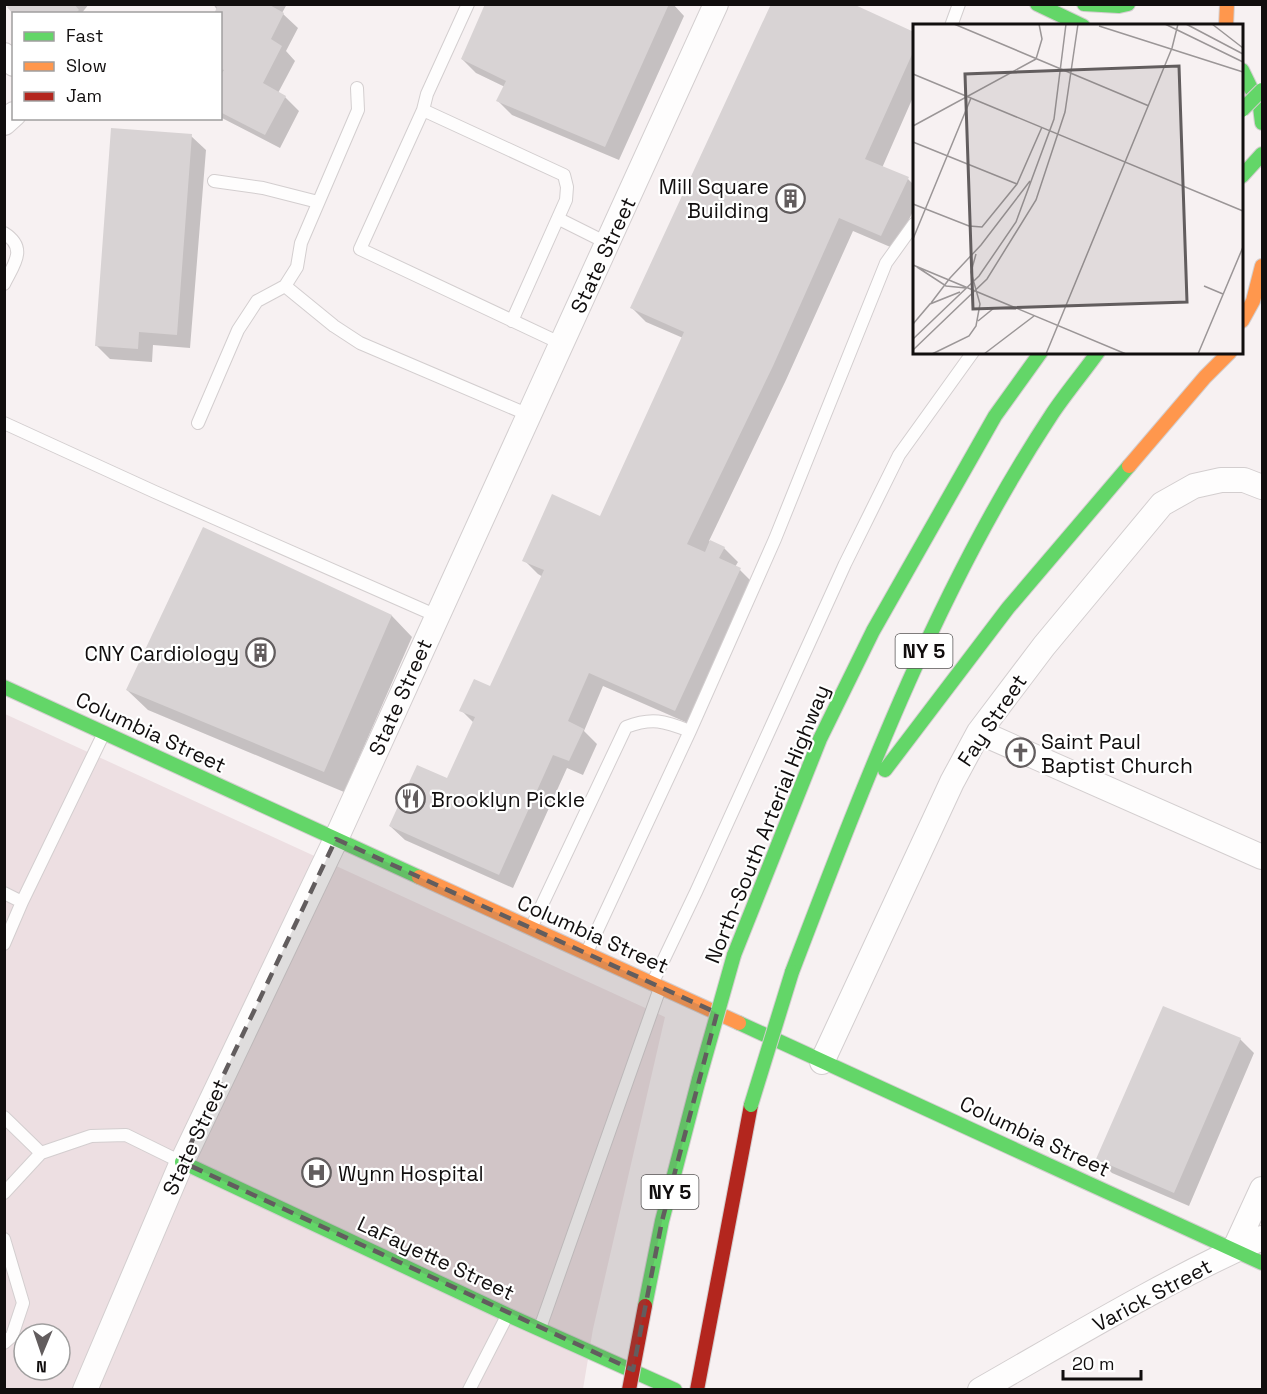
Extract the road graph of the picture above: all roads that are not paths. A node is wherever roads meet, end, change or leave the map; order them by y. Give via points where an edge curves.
1 (468, 4) edge
2 (716, 4) edge
3 (959, 4) edge
4 (1036, 4) edge
5 (1084, 4) edge
6 (1128, 4) edge
7 (1227, 4) edge
8 (952, 24) edge
9 (1079, 24) edge
10 (1226, 24) edge
11 (1243, 72) edge
12 (357, 88) dead end
13 (1263, 90) edge
14 (1243, 99) edge
15 (1262, 108) edge
16 (1243, 109) edge
17 (423, 110) junction
18 (1263, 123) edge
19 (1263, 154) edge
20 (1243, 175) edge
21 (214, 181) dead end
22 (318, 202) junction
23 (559, 219) junction
24 (913, 227) edge
25 (4, 233) edge
26 (607, 243) junction
27 (1263, 266) edge
28 (4, 284) edge
29 (285, 286) junction
30 (1243, 319) edge
31 (512, 321) junction
32 (562, 344) junction
33 (972, 354) edge
34 (1040, 354) edge
35 (1097, 354) edge
36 (1221, 354) edge
37 (1228, 354) edge
38 (1205, 376) junction
39 (529, 416) junction
40 (4, 423) edge
41 (198, 423) dead end
42 (1263, 487) edge
43 (437, 616) junction
44 (4, 687) edge
45 (690, 730) junction
46 (979, 732) junction
47 (104, 734) junction
48 (854, 809) junction
49 (336, 839) junction
50 (1263, 857) edge
51 (4, 893) edge
52 (22, 902) junction
53 (531, 929) junction
54 (4, 944) edge
55 (586, 954) junction
56 (656, 985) junction
57 (822, 1062) junction
58 (4, 1117) edge
59 (41, 1153) junction
60 (182, 1162) junction
61 (1263, 1189) edge
62 (4, 1193) edge
63 (1263, 1238) edge
64 (4, 1239) edge
65 (1234, 1250) junction
66 (1263, 1263) edge
67 (508, 1314) junction
68 (540, 1328) junction
69 (4, 1343) edge
70 (85, 1389) edge
71 (469, 1389) edge
72 (629, 1389) edge
73 (675, 1389) edge
74 (697, 1389) edge
75 (980, 1389) edge

1 - 17 lane
2 - 26 street, State Street
3 - 8 lane
4 - 9 main road
5 - 6 main road
7 - 10 main road
11 - 15 main road
12 - 22 lane via 358,110
13 - 16 main road, bridge
14 - 15 main road
15 - 18 main road
17 - 23 lane via 564,175 566,200
17 - 31 lane via 360,249
19 - 20 main road
21 - 22 lane
22 - 29 lane via 301,243 297,267
23 - 26 lane
23 - 31 lane
24 - 45 lane via 886,262 775,540
25 - 28 lane via 18,246
26 - 32 street, State Street
27 - 30 main road
29 - 39 lane via 360,343
29 - 41 lane via 257,301 238,330
31 - 32 lane
32 - 39 street, State Street
33 - 56 lane via 899,455 845,564
34 - 72 main road, North-South Arterial Highway / NY 5, bridge via 995,416 873,631 820,739 734,955 662,1221
35 - 48 main road, NY 5 via 1048,420 991,518 947,601
36 - 38 main road
37 - 38 main road
38 - 48 main road via 1008,608
39 - 43 street, State Street
40 - 43 lane
42 - 46 street, Fay Street via 1244,480 1221,480 1194,486 1162,504 1044,646
43 - 49 street, State Street
44 - 47 main road, Columbia Street
45 - 53 lane via 665,721 644,721 626,728
45 - 55 lane
46 - 50 street
46 - 57 street, Fay Street
47 - 49 main road, Columbia Street
47 - 52 lane
48 - 74 main road, NY 5, bridge via 792,972 751,1105
49 - 53 main road, Columbia Street
49 - 60 street, State Street
51 - 52 lane
52 - 54 lane
53 - 55 main road, Columbia Street
55 - 56 main road, Columbia Street
56 - 57 main road, Columbia Street
56 - 68 lane
57 - 65 main road, Columbia Street
58 - 59 lane
59 - 60 lane via 91,1136 126,1135
59 - 62 lane
60 - 67 main road, LaFayette Street
60 - 70 street, State Street
61 - 65 street
63 - 65 street, Varick Street
64 - 69 lane via 23,1303 12,1336
65 - 66 main road, Columbia Street
65 - 75 street, Varick Street
67 - 68 main road, LaFayette Street
67 - 71 lane
68 - 73 main road, LaFayette Street

